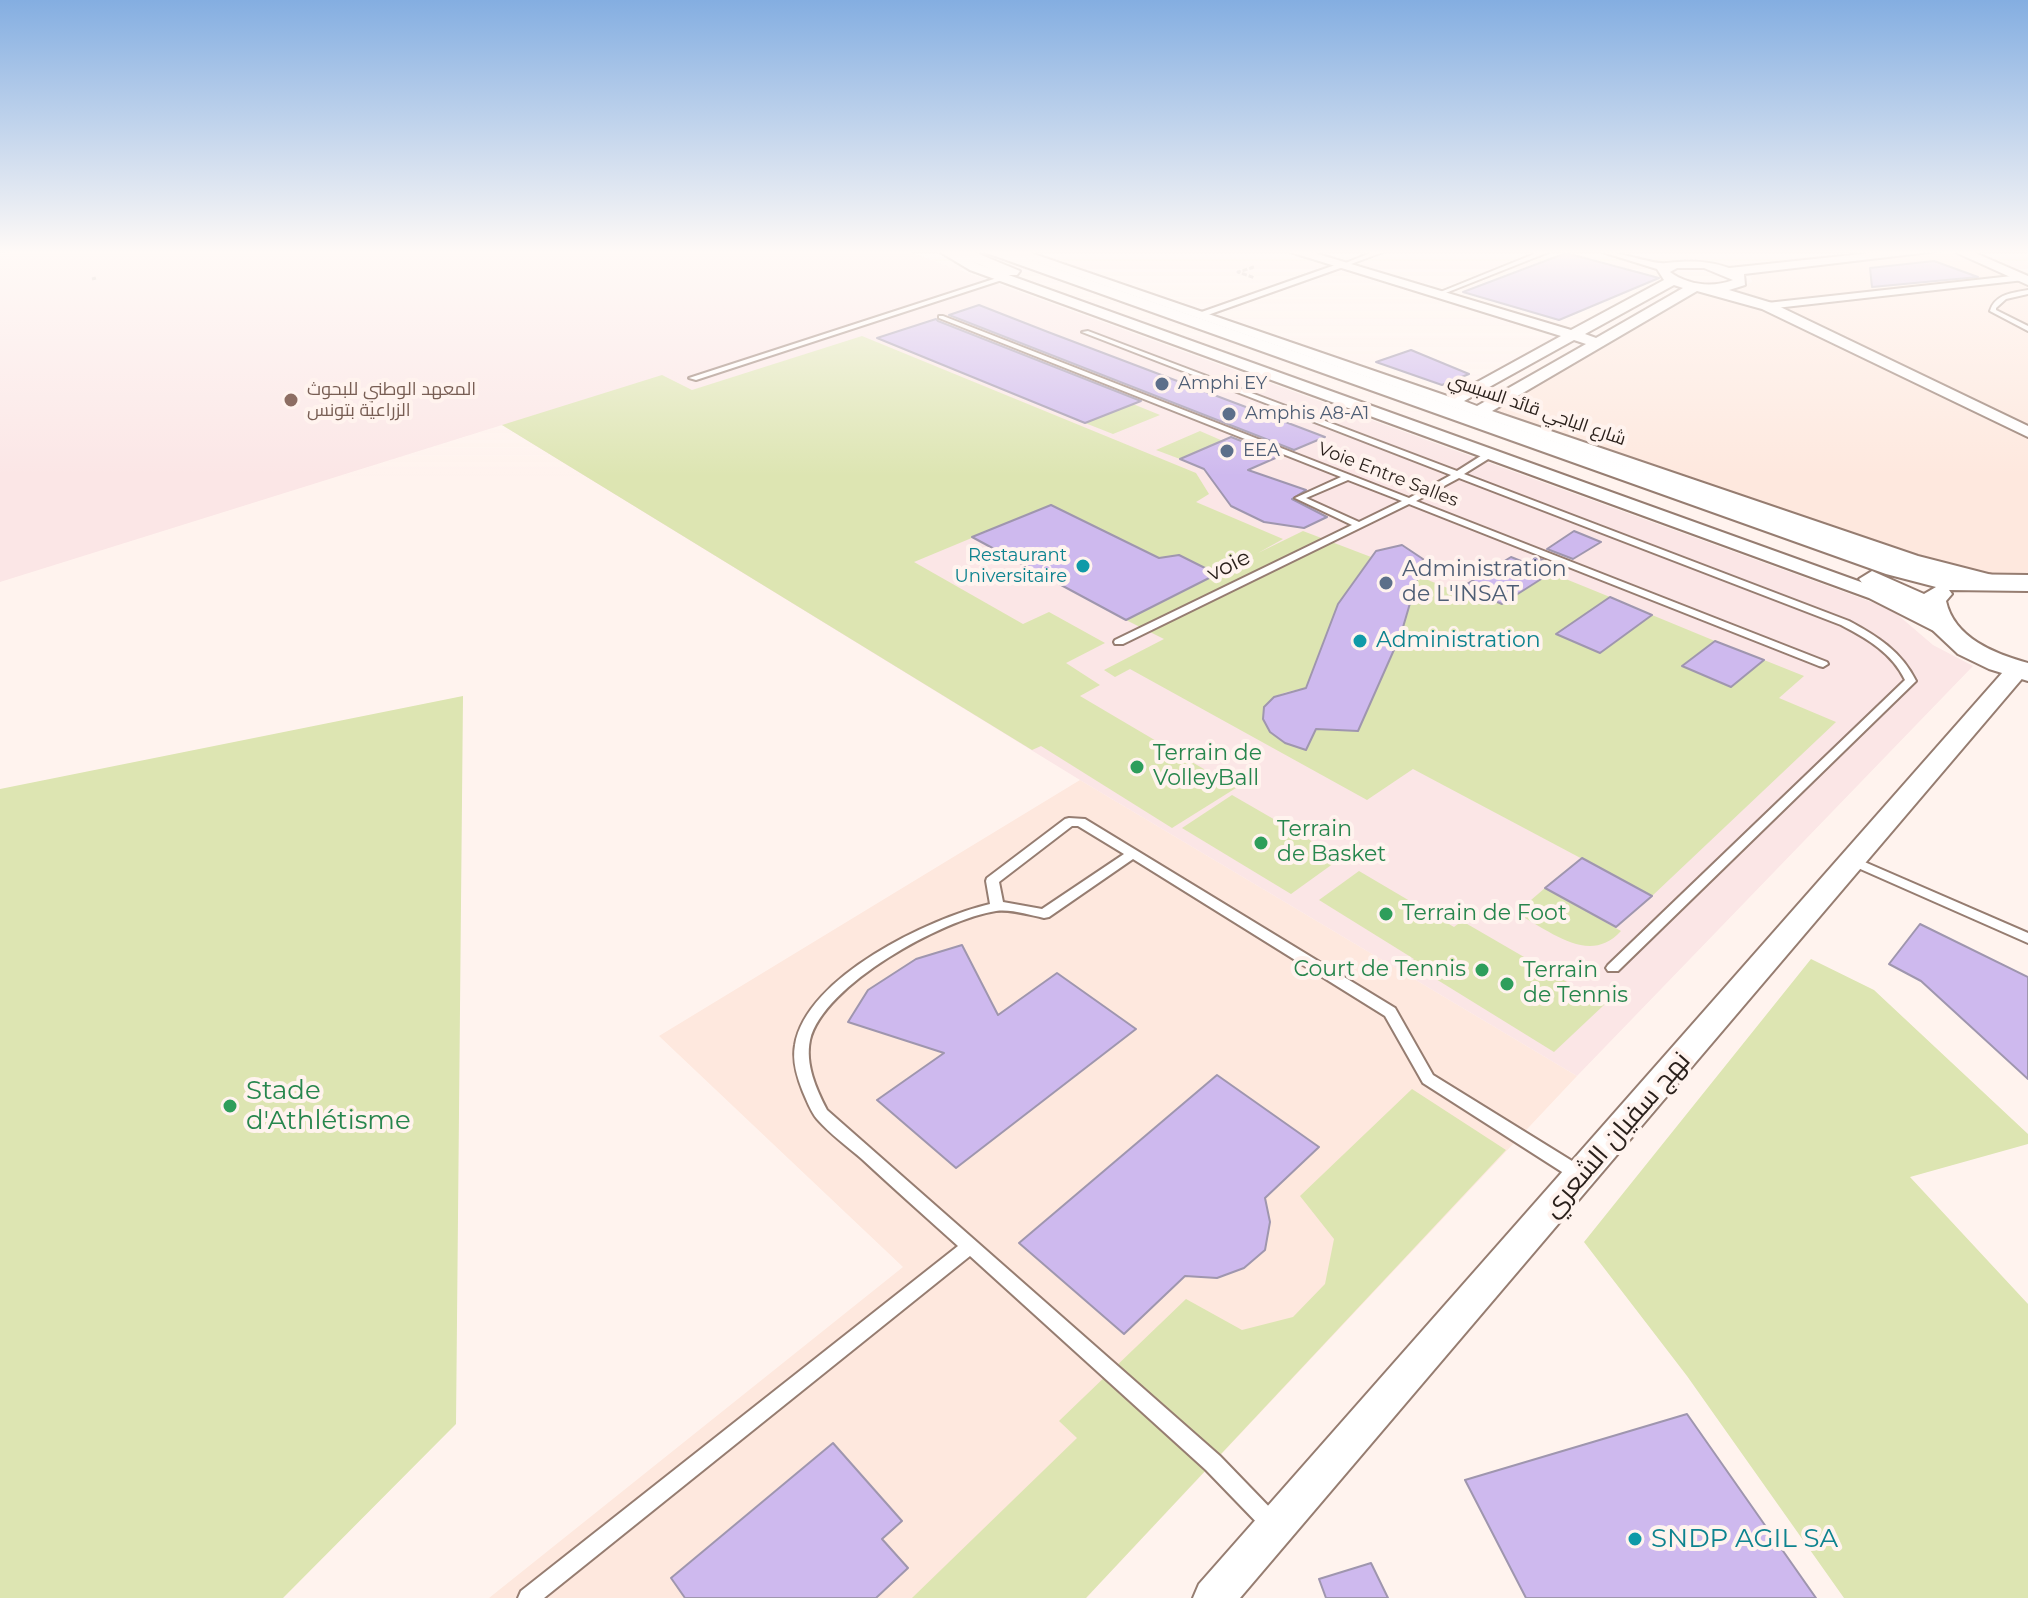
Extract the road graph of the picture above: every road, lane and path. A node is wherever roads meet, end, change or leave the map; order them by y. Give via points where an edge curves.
1 (852, 327) edge
2 (965, 327) edge
3 (1137, 327) edge
4 (1165, 327) edge
5 (1204, 327) edge
6 (1232, 327) edge
7 (1542, 327) edge
8 (1588, 327) edge
9 (1628, 327) edge
10 (1810, 327) edge
11 (1086, 332) dead end
12 (1574, 336) junction
13 (1598, 343) junction
14 (693, 378) dead end
15 (1452, 402) junction
16 (1480, 411) junction
17 (2028, 432) edge
18 (1490, 454) junction
19 (1458, 475) junction
20 (1349, 477) junction
21 (1407, 500) junction
22 (1358, 525) junction
23 (1976, 581) junction
24 (2028, 583) edge
25 (1938, 622) junction
26 (1119, 642) dead end
27 (1823, 664) dead end
28 (2023, 671) edge
29 (1132, 854) junction
30 (1853, 861) junction
31 (997, 907) junction
32 (2028, 938) edge
33 (1613, 968) dead end
34 (1582, 1175) junction
35 (970, 1246) junction
36 (1275, 1527) junction
37 (528, 1598) edge
38 (1213, 1598) edge

1 - 14 lane
2 - 20 lane, Voie Entre Salles
3 - 18 street
4 - 25 street via 1880,583 1916,600
5 - 23 street via 1895,569
6 - 15 street, شارع الباجي قائد السبسي
7 - 12 street
8 - 12 street
9 - 13 street
10 - 17 street
11 - 19 lane
12 - 13 street
12 - 15 street
13 - 16 street
15 - 16 street, شارع الباجي قائد السبسي
16 - 23 street, شارع الباجي قائد السبسي
18 - 19 lane
18 - 25 street via 1876,594
19 - 21 lane
19 - 33 lane via 1845,623 1889,650 1911,681
20 - 21 lane, Voie Entre Salles
20 - 22 lane via 1299,498
21 - 22 lane
21 - 27 lane, Voie Entre Salles
22 - 26 lane, voie
23 - 24 street
23 - 25 street via 1943,589 1933,600
25 - 28 street via 1974,651
28 - 30 street, نهج سفيان الشعري
29 - 31 lane via 1044,914
29 - 31 lane via 1081,822 1069,822 992,881
29 - 34 lane via 1390,1012 1428,1079
30 - 32 lane
30 - 34 street, نهج سفيان الشعري
31 - 35 lane via 948,923 875,958 830,993 804,1034 804,1082 822,1114
34 - 36 street, نهج سفيان الشعري
35 - 36 lane via 1213,1463
35 - 37 lane
36 - 38 street, نهج سفيان الشعري

